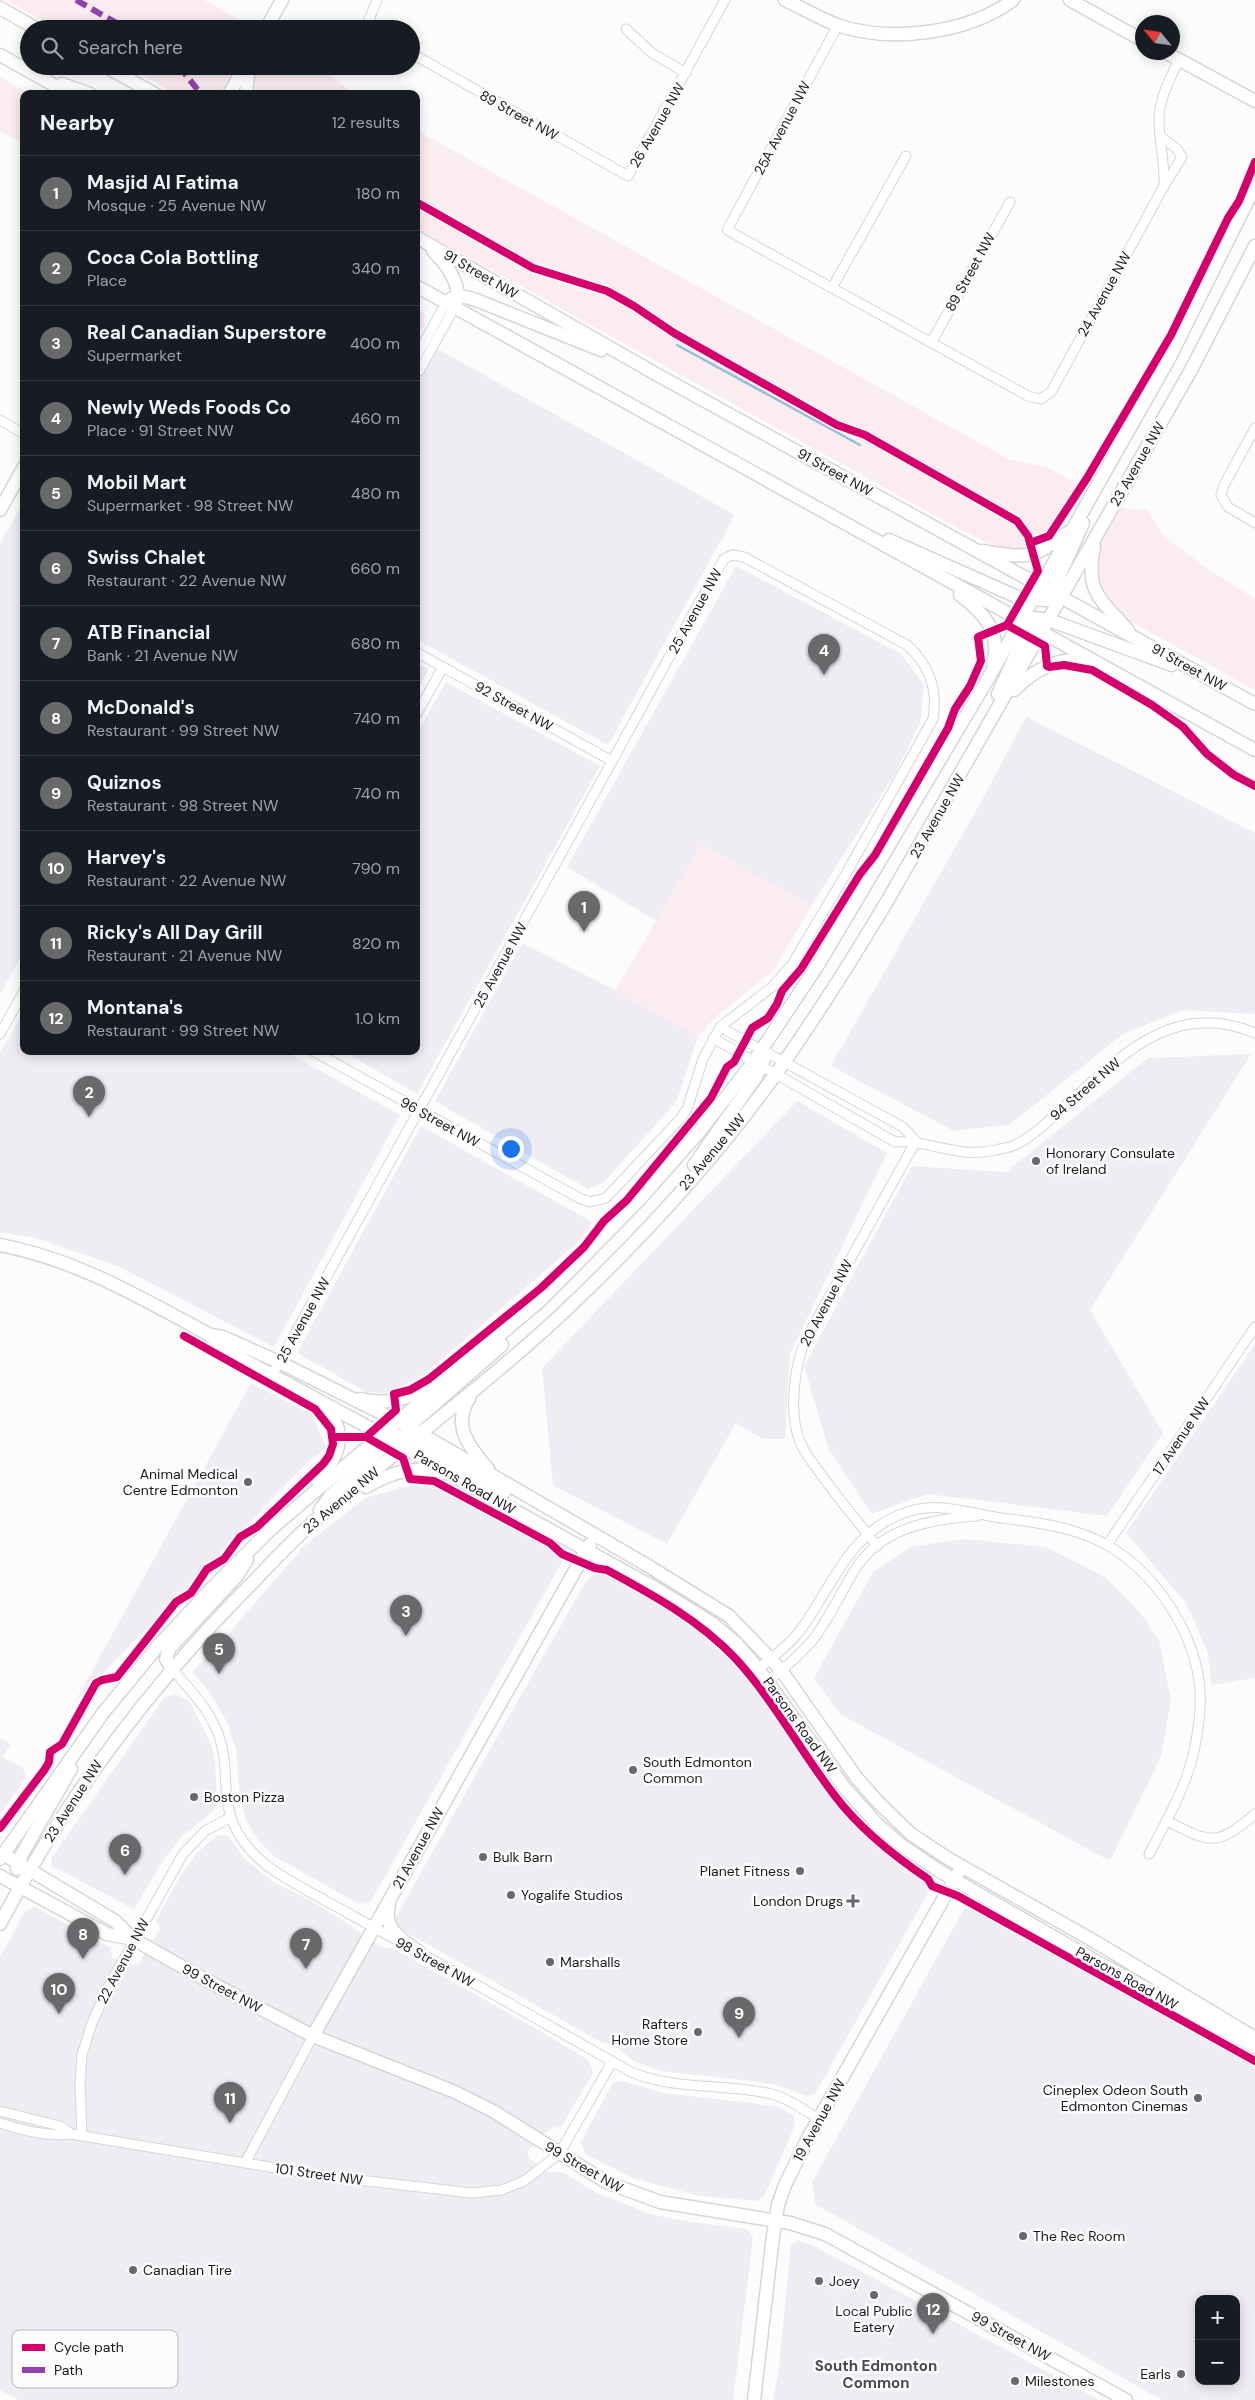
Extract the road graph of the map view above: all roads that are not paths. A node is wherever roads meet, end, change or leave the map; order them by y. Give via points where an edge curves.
1 (282, 0) edge
2 (377, 0) edge
3 (725, 0) edge
4 (785, 0) edge
5 (1013, 0) edge
6 (1070, 0) edge
7 (0, 8) edge
8 (21, 20) edge
9 (271, 20) edge
10 (371, 20) edge
11 (838, 25) junction
12 (626, 29) dead end
13 (1135, 36) edge
14 (0, 55) edge
15 (420, 58) edge
16 (1179, 60) joint
17 (20, 66) edge
18 (686, 73) junction
19 (36, 75) edge
20 (121, 75) edge
21 (240, 75) edge
22 (248, 75) edge
23 (45, 80) junction
24 (63, 90) edge
25 (77, 90) edge
26 (148, 90) edge
27 (231, 90) edge
28 (246, 90) edge
29 (1255, 101) edge
30 (1160, 136) junction
31 (906, 156) dead end
32 (628, 176) joint
33 (1164, 186) junction
34 (1255, 186) edge
35 (1010, 202) dead end
36 (420, 240) edge
37 (420, 242) edge
38 (1255, 246) edge
39 (420, 288) edge
40 (832, 288) junction
41 (453, 302) junction
42 (931, 343) junction
43 (420, 351) edge
44 (420, 371) dead end
45 (656, 374) junction
46 (0, 420) edge
47 (1255, 428) edge
48 (20, 432) edge
49 (1122, 440) junction
50 (20, 474) edge
51 (0, 510) edge
52 (1255, 523) edge
53 (845, 524) junction
54 (1071, 530) junction
55 (1096, 537) junction
56 (974, 550) junction
57 (924, 568) junction
58 (1040, 585) junction
59 (1046, 598) junction
60 (1035, 620) junction
61 (1042, 632) junction
62 (1135, 637) junction
63 (420, 654) edge
64 (443, 667) junction
65 (1113, 672) junction
66 (989, 677) junction
67 (1229, 690) junction
68 (1255, 704) edge
69 (1000, 705) junction
70 (420, 708) edge
71 (1255, 750) edge
72 (612, 761) junction
73 (960, 775) junction
74 (20, 999) edge
75 (720, 1027) junction
76 (1255, 1033) edge
77 (0, 1034) edge
78 (713, 1038) junction
79 (762, 1049) junction
80 (320, 1055) edge
81 (781, 1060) junction
82 (765, 1068) junction
83 (419, 1110) junction
84 (916, 1141) junction
85 (0, 1245) edge
86 (541, 1300) junction
87 (1255, 1327) edge
88 (210, 1335) junction
89 (279, 1362) junction
90 (276, 1377) junction
91 (318, 1381) junction
92 (476, 1389) junction
93 (299, 1390) junction
94 (401, 1434) junction
95 (499, 1480) junction
96 (483, 1493) junction
97 (328, 1509) junction
98 (551, 1510) junction
99 (980, 1516) junction
100 (272, 1528) junction
101 (307, 1528) junction
102 (868, 1534) junction
103 (595, 1536) junction
104 (262, 1537) junction
105 (1107, 1545) junction
106 (877, 1546) junction
107 (586, 1550) junction
108 (771, 1659) junction
109 (171, 1668) junction
110 (758, 1668) junction
111 (781, 1670) junction
112 (768, 1681) junction
113 (104, 1712) junction
114 (1255, 1814) edge
115 (231, 1817) junction
116 (1167, 1820) junction
117 (1149, 1854) dead end
118 (2, 1857) edge
119 (18, 1863) junction
120 (962, 1867) junction
121 (29, 1870) junction
122 (0, 1876) edge
123 (400, 1879) junction
124 (954, 1880) junction
125 (20, 1887) junction
126 (0, 1924) edge
127 (374, 1927) junction
128 (133, 1939) junction
129 (419, 1952) junction
130 (313, 2036) junction
131 (1255, 2038) edge
132 (1255, 2047) edge
133 (612, 2062) junction
134 (0, 2110) edge
135 (819, 2118) junction
136 (0, 2123) edge
137 (71, 2134) junction
138 (82, 2136) junction
139 (559, 2154) junction
140 (245, 2163) junction
141 (775, 2220) junction
142 (754, 2400) edge
143 (1126, 2400) edge

1 - 9 main road
2 - 10 street
3 - 18 street, 26 Avenue NW
4 - 11 main road
5 - 11 main road via 977,19 947,29 914,34
6 - 13 main road
7 - 8 main road
11 - 40 street, 25A Avenue NW via 727,230
12 - 18 street, 26 Avenue NW via 652,53
14 - 17 main road
15 - 32 street, 89 Street NW
16 - 29 main road
16 - 30 street, 24 Avenue NW via 1161,101
18 - 32 street, 26 Avenue NW
19 - 23 main road
20 - 26 main road
21 - 27 main road
22 - 28 main road
23 - 24 main road
23 - 25 main road
30 - 33 street, 24 Avenue NW
30 - 33 street, 24 Avenue NW via 1182,157
31 - 40 street
33 - 42 street, 24 Avenue NW via 1051,392 1041,398 1028,396
34 - 49 main road, 23 Avenue NW via 1175,348
35 - 42 street, 89 Street NW
36 - 45 main road, 91 Street NW
37 - 41 main road via 442,261 452,276
38 - 55 main road, 23 Avenue NW via 1191,370
39 - 41 main road
40 - 42 street
41 - 43 street
41 - 44 street
41 - 45 main road via 476,300
41 - 53 main road
45 - 56 main road, 91 Street NW
46 - 48 street
47 - 52 street via 1224,485 1222,499 1228,507
49 - 54 main road, 23 Avenue NW
49 - 59 main road
50 - 51 main road
53 - 57 main road
53 - 59 main road, 91 Street NW via 913,550 1015,597
54 - 56 main road via 1042,550 1026,555
54 - 58 main road, 23 Avenue NW
55 - 59 main road, 23 Avenue NW
55 - 62 main road via 1090,571 1092,585 1104,605
56 - 58 main road, 91 Street NW
57 - 60 main road
57 - 66 main road via 983,614 995,639 996,654
58 - 59 main road
59 - 60 main road
59 - 60 main road, 23 Avenue NW
59 - 62 main road, 91 Street NW
60 - 61 main road, 23 Avenue NW
60 - 66 main road, 23 Avenue NW
60 - 67 main road via 1126,647
60 - 73 main road
61 - 65 main road
61 - 69 main road, 23 Avenue NW
62 - 67 main road, 91 Street NW
63 - 64 street, 92 Street NW
64 - 70 street
64 - 72 street, 92 Street NW
65 - 69 main road via 1084,661 1058,661 1024,680
65 - 71 main road
66 - 79 main road, 23 Avenue NW via 818,965
67 - 68 main road, 91 Street NW
69 - 73 main road, 23 Avenue NW
72 - 75 street, 25 Avenue NW via 699,602 728,557 744,557 907,645 920,656 929,673 934,697 932,719 847,872 782,977
72 - 83 street, 25 Avenue NW
73 - 81 main road, 23 Avenue NW via 837,985
74 - 77 street
75 - 78 street
75 - 79 street
76 - 84 street, 94 Street NW via 1206,1022 1177,1026 1156,1034 1130,1050 1044,1125 1014,1146 982,1153 960,1153
78 - 82 street
78 - 83 street, 96 Street NW via 687,1109 680,1119 612,1193 596,1202 579,1198
79 - 81 street
79 - 82 main road, 23 Avenue NW
80 - 83 street, 96 Street NW
81 - 82 main road, 23 Avenue NW
81 - 84 street, 94 Street NW via 903,1128
82 - 84 street, 94 Street NW via 896,1142
82 - 86 main road, 23 Avenue NW via 700,1131 639,1200
82 - 92 main road, 23 Avenue NW via 672,1201 567,1309
83 - 89 street, 25 Avenue NW
84 - 102 street, 20 Avenue NW via 798,1355 794,1409 800,1443
85 - 88 main road, Parsons Road NW via 44,1255 87,1270
86 - 91 main road via 443,1377 407,1398 388,1402 366,1400
86 - 94 main road via 506,1341
87 - 105 street, 17 Avenue NW
88 - 89 main road, Parsons Road NW via 224,1337
88 - 90 main road, Parsons Road NW via 220,1347
89 - 90 street, 25 Avenue NW
89 - 91 main road, Parsons Road NW
90 - 93 main road, Parsons Road NW
90 - 94 main road via 305,1386
91 - 94 main road, Parsons Road NW
92 - 94 main road, 23 Avenue NW
92 - 95 main road via 463,1410 464,1429 472,1451
93 - 94 main road, Parsons Road NW
93 - 100 main road via 332,1416 339,1432 339,1446 324,1472
94 - 95 main road, Parsons Road NW
94 - 96 main road, Parsons Road NW
94 - 97 main road, 23 Avenue NW
94 - 98 main road via 523,1502
94 - 100 main road, 23 Avenue NW
94 - 101 main road via 331,1495
95 - 98 main road, Parsons Road NW
96 - 97 main road via 440,1472 407,1471 383,1477
96 - 107 main road, Parsons Road NW
97 - 101 main road, 23 Avenue NW
98 - 103 main road, Parsons Road NW
99 - 102 street via 963,1509 928,1507 898,1515
99 - 105 street via 1059,1526
99 - 106 street via 913,1525
100 - 104 main road, 23 Avenue NW
101 - 109 main road, 23 Avenue NW
102 - 106 street, 20 Avenue NW
102 - 108 street via 846,1557 798,1632
103 - 107 main road, 21 Avenue NW
103 - 108 main road, Parsons Road NW via 728,1616
104 - 109 main road via 236,1577 169,1649 166,1658
104 - 113 main road, 23 Avenue NW via 158,1646
105 - 116 street via 1139,1570 1168,1605 1193,1654 1200,1682 1195,1747
106 - 111 street via 855,1569 814,1638
107 - 110 main road, Parsons Road NW via 712,1623
107 - 123 main road, 21 Avenue NW
108 - 110 street
108 - 111 main road, Parsons Road NW
109 - 115 street, 98 Street NW via 198,1698 217,1731 224,1756 226,1796
109 - 121 main road, 23 Avenue NW via 96,1765
110 - 112 main road, Parsons Road NW
111 - 112 street
111 - 120 main road, Parsons Road NW via 856,1777 878,1802 911,1834
112 - 124 main road, Parsons Road NW via 844,1787 877,1824 912,1853
113 - 118 main road, 23 Avenue NW
113 - 119 main road
114 - 116 street via 1229,1835 1218,1839 1199,1836
115 - 127 street, 98 Street NW via 245,1844 270,1869
115 - 128 street, 22 Avenue NW via 205,1831 183,1854
116 - 117 street
118 - 119 main road, 99 Street NW
119 - 121 main road, 99 Street NW
119 - 125 main road
120 - 124 main road, 19 Avenue NW
120 - 131 main road, Parsons Road NW
121 - 125 main road, 23 Avenue NW
121 - 128 main road, 99 Street NW via 115,1921
122 - 125 main road, 99 Street NW
123 - 127 main road, 21 Avenue NW
123 - 129 main road via 386,1918 394,1932
124 - 132 main road, Parsons Road NW via 1099,1964
124 - 135 main road, 19 Avenue NW
125 - 126 main road, 23 Avenue NW
125 - 128 main road, 99 Street NW via 106,1934
127 - 129 street, 98 Street NW
127 - 130 main road, 21 Avenue NW
128 - 130 main road, 99 Street NW
128 - 138 street, 22 Avenue NW via 106,1989 84,2045
129 - 133 street, 98 Street NW
130 - 139 main road, 99 Street NW via 455,2092 493,2111
130 - 140 street, 21 Avenue NW
133 - 135 street, 98 Street NW via 664,2083 771,2094
133 - 139 street
134 - 137 street, 101 Street NW via 60,2126
135 - 141 main road, 19 Avenue NW via 790,2172
136 - 137 street, 101 Street NW via 58,2136
137 - 138 street, 101 Street NW
138 - 140 street, 101 Street NW
139 - 140 street, 101 Street NW via 524,2180 501,2190 472,2193 324,2176
139 - 141 main road, 99 Street NW via 606,2182 660,2202
141 - 142 main road, 19 Avenue NW
141 - 143 main road, 99 Street NW via 825,2234

